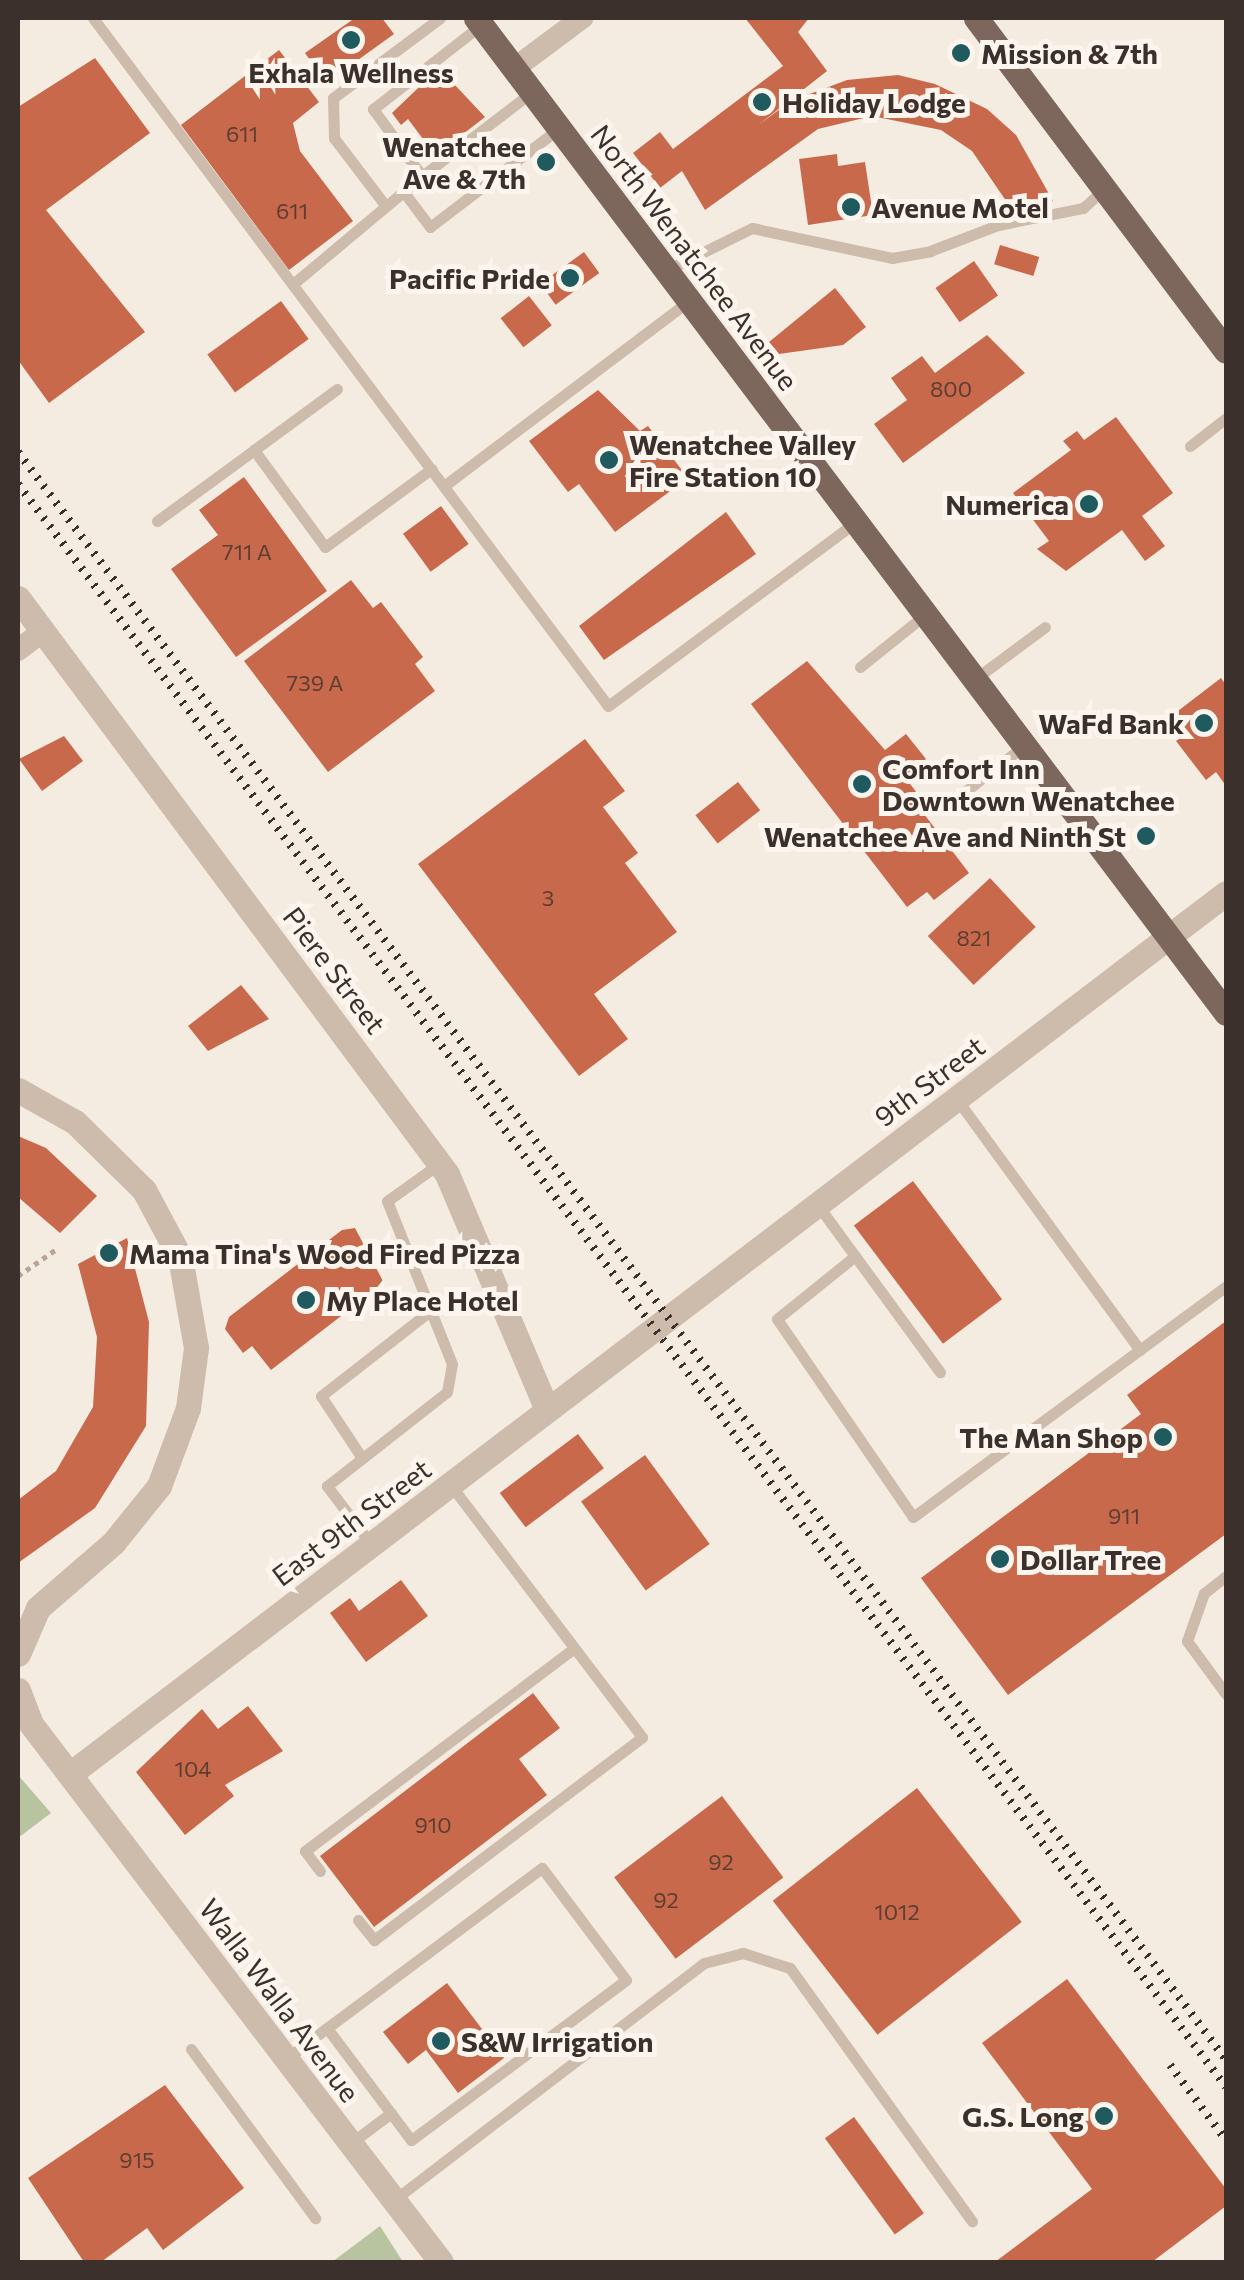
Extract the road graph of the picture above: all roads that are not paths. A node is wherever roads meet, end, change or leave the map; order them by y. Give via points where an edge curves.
1 (94, 18) edge
2 (440, 18) edge
3 (582, 18) edge
4 (976, 18) edge
5 (478, 21) edge
6 (515, 68) junction
7 (532, 92) junction
8 (560, 128) junction
9 (422, 176) junction
10 (1104, 188) junction
11 (403, 191) junction
12 (384, 205) junction
13 (667, 270) junction
14 (293, 284) junction
15 (689, 301) junction
16 (1226, 351) edge
17 (337, 389) dead end
18 (1226, 418) edge
19 (1190, 446) dead end
20 (254, 450) junction
21 (431, 469) junction
22 (444, 486) junction
23 (157, 521) dead end
24 (856, 522) junction
25 (18, 598) edge
26 (926, 614) junction
27 (1044, 627) dead end
28 (43, 632) junction
29 (18, 650) edge
30 (860, 667) dead end
31 (975, 680) junction
32 (1025, 745) junction
33 (962, 794) dead end
34 (1226, 893) edge
35 (1170, 937) junction
36 (1226, 1013) edge
37 (18, 1090) edge
38 (956, 1098) junction
39 (440, 1163) junction
40 (818, 1204) junction
41 (855, 1256) junction
42 (1226, 1286) edge
43 (431, 1310) junction
44 (668, 1317) joint
45 (1140, 1350) junction
46 (940, 1372) dead end
47 (547, 1410) junction
48 (362, 1458) junction
49 (450, 1484) junction
50 (371, 1544) junction
51 (1226, 1576) edge
52 (574, 1648) junction
53 (18, 1654) edge
54 (18, 1690) edge
55 (1226, 1694) edge
56 (70, 1774) junction
57 (320, 1871) dead end
58 (358, 1920) dead end
59 (327, 2028) junction
60 (190, 2050) dead end
61 (286, 2058) junction
62 (391, 2113) junction
63 (350, 2144) junction
64 (394, 2200) junction
65 (316, 2218) dead end
66 (972, 2221) dead end
67 (441, 2262) edge

1 - 14 lane
2 - 12 lane via 333,98 334,138
3 - 6 street
4 - 10 main road
5 - 6 main road, North Wenatchee Avenue
5 - 9 lane via 372,109
6 - 7 main road, North Wenatchee Avenue
7 - 8 main road, North Wenatchee Avenue
7 - 9 lane
8 - 11 lane via 430,227
8 - 13 main road, North Wenatchee Avenue
9 - 11 lane
10 - 13 lane via 1083,208 998,226 930,251 892,258 752,228
10 - 16 main road
11 - 12 lane
12 - 14 lane
13 - 15 main road, North Wenatchee Avenue
14 - 21 lane
15 - 22 lane
15 - 24 main road, North Wenatchee Avenue
17 - 20 lane
18 - 19 lane
20 - 21 lane via 325,546
20 - 23 lane
21 - 22 lane
22 - 24 lane via 608,706
24 - 26 main road, North Wenatchee Avenue
25 - 28 street, Piere Street
26 - 30 lane
26 - 31 main road, North Wenatchee Avenue
27 - 31 lane
28 - 29 street
28 - 39 street, Piere Street
31 - 32 main road, North Wenatchee Avenue
32 - 33 lane
32 - 35 main road, North Wenatchee Avenue
34 - 35 street, 9th Street
35 - 36 main road, North Wenatchee Avenue
35 - 38 street, 9th Street
37 - 53 street via 75,1122 144,1190 180,1257 196,1348 188,1408 159,1486 113,1543 38,1608
38 - 40 street, 9th Street
38 - 45 lane
39 - 43 lane via 388,1200
39 - 47 street, Piere Street via 468,1214
40 - 41 lane
40 - 44 street, 9th Street
41 - 45 lane via 777,1319 913,1517
41 - 46 lane
42 - 45 lane
43 - 48 lane via 452,1364 447,1392
43 - 48 lane via 321,1396
44 - 47 street, East 9th Street
47 - 49 street, East 9th Street
48 - 50 lane via 327,1486
49 - 50 street, East 9th Street
49 - 52 lane
50 - 56 street, East 9th Street
51 - 55 lane via 1204,1593 1187,1641
52 - 57 lane via 304,1852
52 - 58 lane via 642,1737 374,1940
54 - 56 street, Walla Walla Avenue via 30,1724
56 - 61 street, Walla Walla Avenue
59 - 61 lane
59 - 62 lane
59 - 62 lane via 542,1868 626,1980 411,2140
60 - 65 lane
61 - 63 street, Walla Walla Avenue
62 - 63 lane
63 - 64 street, Walla Walla Avenue
64 - 66 lane via 704,1963 743,1953 790,1968
64 - 67 street, Walla Walla Avenue

